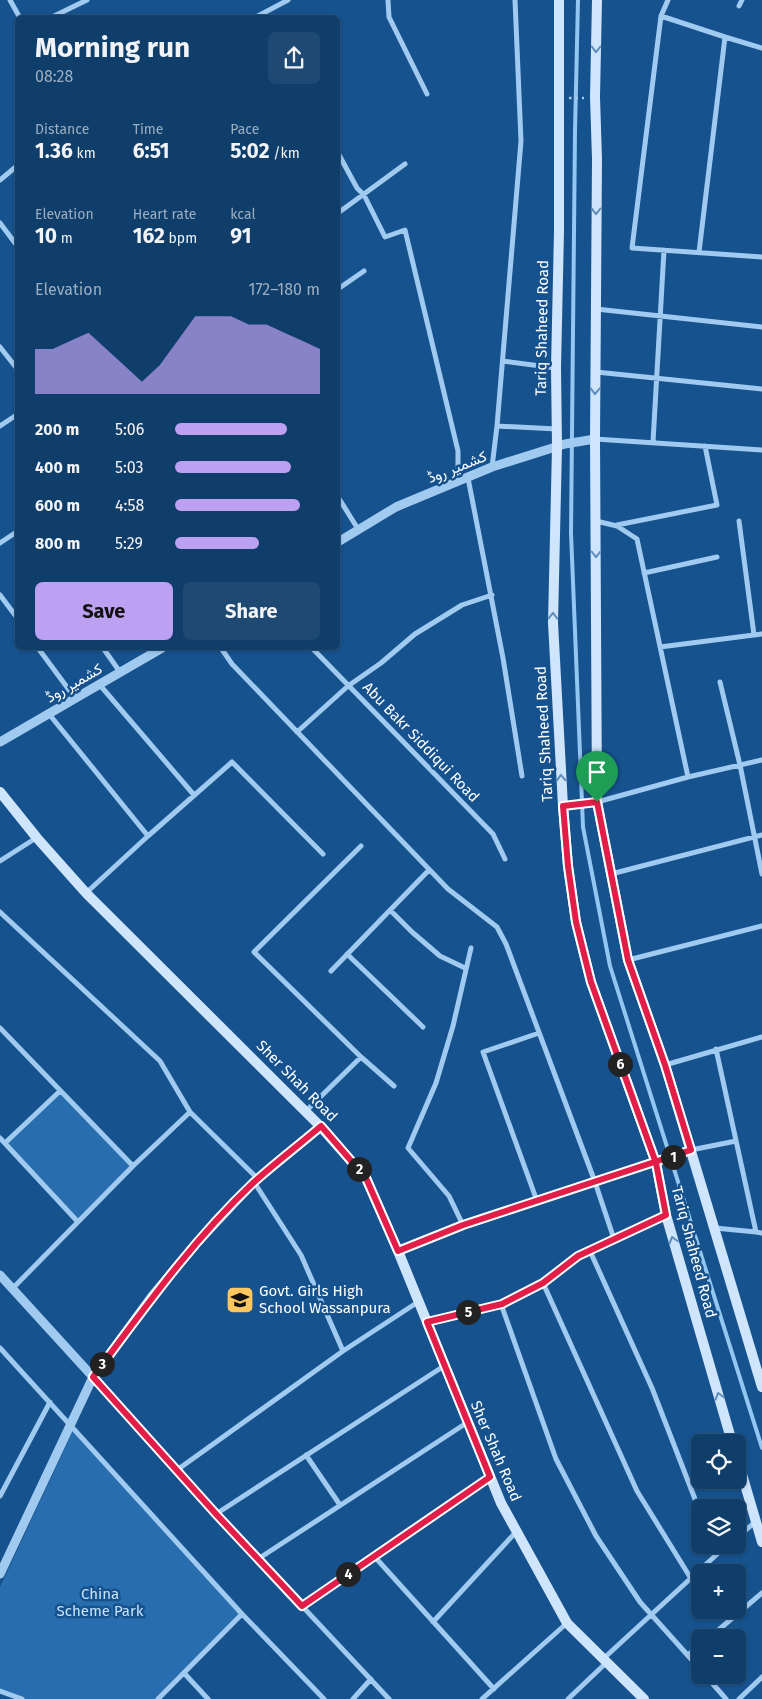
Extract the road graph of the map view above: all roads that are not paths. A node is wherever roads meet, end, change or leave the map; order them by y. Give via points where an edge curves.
1 (10, 0) edge
2 (87, 0) edge
3 (288, 0) edge
4 (388, 0) edge
5 (515, 0) edge
6 (559, 0) edge
7 (597, 0) edge
8 (668, 0) edge
9 (742, 0) edge
10 (739, 6) dead end
11 (18, 15) edge
12 (56, 15) edge
13 (260, 15) edge
14 (661, 16) junction
15 (725, 37) junction
16 (762, 48) edge
17 (427, 94) dead end
18 (340, 158) edge
19 (405, 164) dead end
20 (15, 168) edge
21 (0, 180) edge
22 (364, 195) junction
23 (340, 212) edge
24 (0, 223) edge
25 (15, 243) edge
26 (664, 250) junction
27 (699, 252) junction
28 (762, 257) edge
29 (364, 271) dead end
30 (340, 288) edge
31 (595, 309) junction
32 (660, 316) junction
33 (762, 327) edge
34 (0, 347) edge
35 (502, 361) junction
36 (15, 366) edge
37 (556, 368) junction
38 (596, 372) junction
39 (657, 379) junction
40 (762, 389) edge
41 (15, 416) edge
42 (0, 426) edge
43 (497, 426) junction
44 (557, 429) junction
45 (595, 438) junction
46 (653, 442) junction
47 (561, 446) junction
48 (705, 446) junction
49 (762, 450) edge
50 (492, 467) junction
51 (468, 478) junction
52 (458, 482) junction
53 (340, 500) edge
54 (740, 520) dead end
55 (596, 521) junction
56 (617, 526) junction
57 (358, 529) junction
58 (15, 533) edge
59 (340, 541) edge
60 (0, 543) edge
61 (717, 557) dead end
62 (644, 573) junction
63 (0, 595) edge
64 (492, 595) junction
65 (15, 615) edge
66 (762, 634) edge
67 (754, 635) junction
68 (660, 647) junction
69 (39, 650) edge
70 (104, 650) edge
71 (158, 650) edge
72 (222, 650) edge
73 (314, 650) edge
74 (120, 672) junction
75 (720, 682) dead end
76 (99, 684) junction
77 (348, 686) junction
78 (75, 698) junction
79 (49, 714) junction
80 (297, 732) junction
81 (0, 742) edge
82 (762, 760) edge
83 (740, 765) junction
84 (522, 776) dead end
85 (688, 777) junction
86 (0, 792) edge
87 (194, 795) junction
88 (597, 802) junction
89 (567, 806) junction
90 (762, 834) edge
91 (148, 836) junction
92 (754, 836) junction
93 (37, 838) junction
94 (361, 846) dead end
95 (323, 854) dead end
96 (505, 859) dead end
97 (0, 862) edge
98 (429, 870) junction
99 (611, 874) junction
100 (762, 874) edge
101 (86, 893) junction
102 (390, 910) junction
103 (0, 912) edge
104 (762, 926) edge
105 (471, 948) dead end
106 (348, 954) junction
107 (628, 960) junction
108 (465, 968) junction
109 (331, 971) dead end
110 (423, 1027) dead end
111 (0, 1028) edge
112 (539, 1033) junction
113 (762, 1037) edge
114 (716, 1049) junction
115 (361, 1057) junction
116 (665, 1065) junction
117 (394, 1086) dead end
118 (60, 1091) junction
119 (306, 1111) junction
120 (190, 1112) junction
121 (321, 1126) junction
122 (0, 1138) edge
123 (736, 1141) junction
124 (4, 1143) junction
125 (689, 1151) junction
126 (658, 1162) junction
127 (133, 1166) junction
128 (256, 1181) junction
129 (595, 1182) junction
130 (537, 1201) junction
131 (666, 1215) junction
132 (78, 1222) junction
133 (463, 1225) junction
134 (715, 1228) junction
135 (759, 1232) edge
136 (614, 1240) junction
137 (398, 1251) junction
138 (590, 1251) junction
139 (0, 1275) edge
140 (543, 1283) junction
141 (13, 1288) junction
142 (419, 1301) junction
143 (502, 1304) junction
144 (427, 1322) junction
145 (0, 1348) edge
146 (343, 1351) junction
147 (445, 1366) junction
148 (93, 1377) junction
149 (762, 1387) edge
150 (50, 1402) junction
151 (468, 1422) junction
152 (70, 1424) junction
153 (730, 1434) edge
154 (306, 1455) junction
155 (177, 1470) junction
156 (490, 1477) junction
157 (746, 1488) edge
158 (0, 1496) edge
159 (695, 1499) edge
160 (340, 1505) junction
161 (216, 1514) junction
162 (756, 1522) junction
163 (746, 1530) edge
164 (517, 1532) junction
165 (762, 1542) edge
166 (716, 1554) edge
167 (374, 1556) junction
168 (258, 1559) junction
169 (0, 1574) edge
170 (690, 1578) junction
171 (762, 1593) edge
172 (302, 1606) junction
173 (242, 1614) junction
174 (650, 1615) junction
175 (433, 1622) junction
176 (567, 1623) junction
177 (720, 1629) edge
178 (691, 1652) edge
179 (688, 1655) junction
180 (691, 1658) edge
181 (605, 1661) junction
182 (184, 1673) junction
183 (762, 1677) edge
184 (371, 1679) junction
185 (713, 1684) edge
186 (494, 1689) junction
187 (0, 1691) edge
188 (22, 1699) edge
189 (158, 1699) edge
190 (208, 1699) edge
191 (324, 1699) edge
192 (353, 1699) edge
193 (389, 1699) edge
194 (482, 1699) edge
195 (568, 1699) edge
196 (644, 1699) edge
197 (726, 1699) edge
198 (739, 1699) edge

1 - 11 street
2 - 12 street
3 - 13 street
4 - 17 street via 389,17
5 - 35 street via 521,141
6 - 37 main road, Tariq Shaheed Road
7 -> 31 main road, Tariq Shaheed Road
8 - 14 street
9 - 10 street
14 - 15 street
14 - 26 street via 632,248
15 - 16 street
15 - 27 street
18 - 22 street via 356,188
19 - 22 street
20 - 21 street
22 - 23 street
22 - 52 street via 385,236 405,230 458,451
24 - 25 street
26 - 27 street
26 - 32 street
27 - 28 street
29 - 30 street
31 - 32 street
31 - 38 main road, Tariq Shaheed Road
32 - 33 street
32 - 39 street
34 - 36 street
35 - 37 street
35 - 43 street
37 - 44 main road, Tariq Shaheed Road
38 - 39 street
38 -> 45 main road, Tariq Shaheed Road
39 - 40 street
39 - 46 street
41 - 42 street
43 - 44 street
43 - 50 street
44 - 47 main road, Tariq Shaheed Road
45 - 46 street
45 - 47 street, کشمیر روڈ
45 - 55 main road, Tariq Shaheed Road
46 - 48 street
47 - 50 street, کشمیر روڈ
89 -> 47 main road, Tariq Shaheed Road via 553,623
48 - 49 street
48 - 56 street via 717,506
50 - 51 street, کشمیر روڈ
51 - 52 street, کشمیر روڈ
51 - 64 street
52 - 57 street, کشمیر روڈ via 396,507
53 - 57 street
54 - 67 street
55 - 56 street
55 -> 88 main road, Tariq Shaheed Road
56 - 62 street via 637,539
57 - 59 street, کشمیر روڈ
58 - 60 street
61 - 62 street
62 - 68 street
63 - 65 street
64 - 77 street via 462,605 415,634
64 - 84 street
66 - 67 street
67 - 68 street
68 - 85 street
69 - 78 street
70 - 74 street
71 - 74 street, کشمیر روڈ
72 - 80 street
73 - 77 street, Abu Bakr Siddiqui Road
74 - 76 street, کشمیر روڈ
75 - 83 street
76 - 78 street, کشمیر روڈ
76 - 87 street
77 - 80 street
77 - 96 street, Abu Bakr Siddiqui Road via 493,834
78 - 79 street, کشمیر روڈ
79 - 81 street, کشمیر روڈ
79 - 91 street
80 - 98 street
82 - 83 street
83 - 85 street
83 - 92 street
85 - 88 street
86 - 93 main road, Sher Shah Road
87 - 91 street
87 - 95 street via 232,762
88 - 89 street
88 - 99 main road, Tariq Shaheed Road
89 - 126 main road, Tariq Shaheed Road via 568,866 576,922 591,982
90 - 92 street
91 - 101 street
92 - 99 street
92 - 100 street
93 - 97 street
93 - 101 main road, Sher Shah Road
94 - 115 street via 254,952
98 - 102 street
98 - 112 street via 497,927
99 - 107 main road, Tariq Shaheed Road
101 - 119 main road, Sher Shah Road
102 - 106 street
102 - 108 street via 440,956
103 - 120 street via 160,1060
104 - 107 street
105 - 108 street
106 - 109 street
106 - 110 street
107 - 116 main road, Tariq Shaheed Road
108 - 133 street via 453,1026 436,1083 408,1148 449,1196
111 - 118 street
112 - 129 street
112 - 130 street via 483,1052
113 - 114 street
114 - 116 street
114 - 123 street
115 - 117 street
115 - 119 street
116 - 125 main road, Tariq Shaheed Road
118 - 124 street
118 - 127 street
119 - 121 main road, Sher Shah Road
120 - 127 street
120 - 128 street
121 - 128 street
121 - 137 main road, Sher Shah Road via 366,1178
122 - 124 street
123 - 125 street
123 - 135 street
124 - 132 street
125 - 126 street
125 - 134 main road, Tariq Shaheed Road
126 - 129 street
126 - 131 main road, Tariq Shaheed Road
127 - 132 street
128 - 146 street via 301,1256
128 - 148 street via 194,1245
129 - 130 street
129 - 136 street
130 - 133 street
131 - 136 street
153 -> 131 main road, Tariq Shaheed Road
132 - 141 street
133 - 137 street
134 - 135 street
134 - 149 main road, Tariq Shaheed Road
136 - 138 street
137 - 142 main road, Sher Shah Road
138 - 140 street via 578,1256
138 - 159 street via 652,1388
139 - 141 street
140 - 143 street
140 - 170 street via 637,1491
141 - 148 street
142 - 144 main road, Sher Shah Road
142 - 146 street
143 - 144 street
143 - 174 street via 556,1458 596,1536
144 - 147 main road, Sher Shah Road
145 - 150 street
146 - 155 street
147 - 151 main road, Sher Shah Road
147 - 154 street
148 - 152 street
148 - 155 street
150 - 152 street
150 - 158 street
151 - 156 main road, Sher Shah Road
151 - 160 street
152 - 169 street
152 - 173 street
154 - 160 street
154 - 161 street
155 - 161 street
156 - 164 main road, Sher Shah Road
156 - 167 street
157 - 162 main road
160 - 168 street
161 - 168 street
162 - 163 street
162 - 165 main road
164 - 175 street
164 - 176 main road, Sher Shah Road
166 - 170 street
167 - 172 street
167 - 175 street
168 - 172 street
170 - 174 street
171 - 177 street
172 - 184 street
173 - 182 street
173 - 191 street
174 - 179 street
174 - 181 street
175 - 186 street
176 - 181 main road, Sher Shah Road
176 - 186 street
178 - 179 street
179 - 180 street
181 - 195 street
181 - 196 main road, Sher Shah Road
182 - 189 street
182 - 190 street
183 - 198 street
184 - 192 street
184 - 193 street
185 - 197 street
186 - 194 street
187 - 188 street

